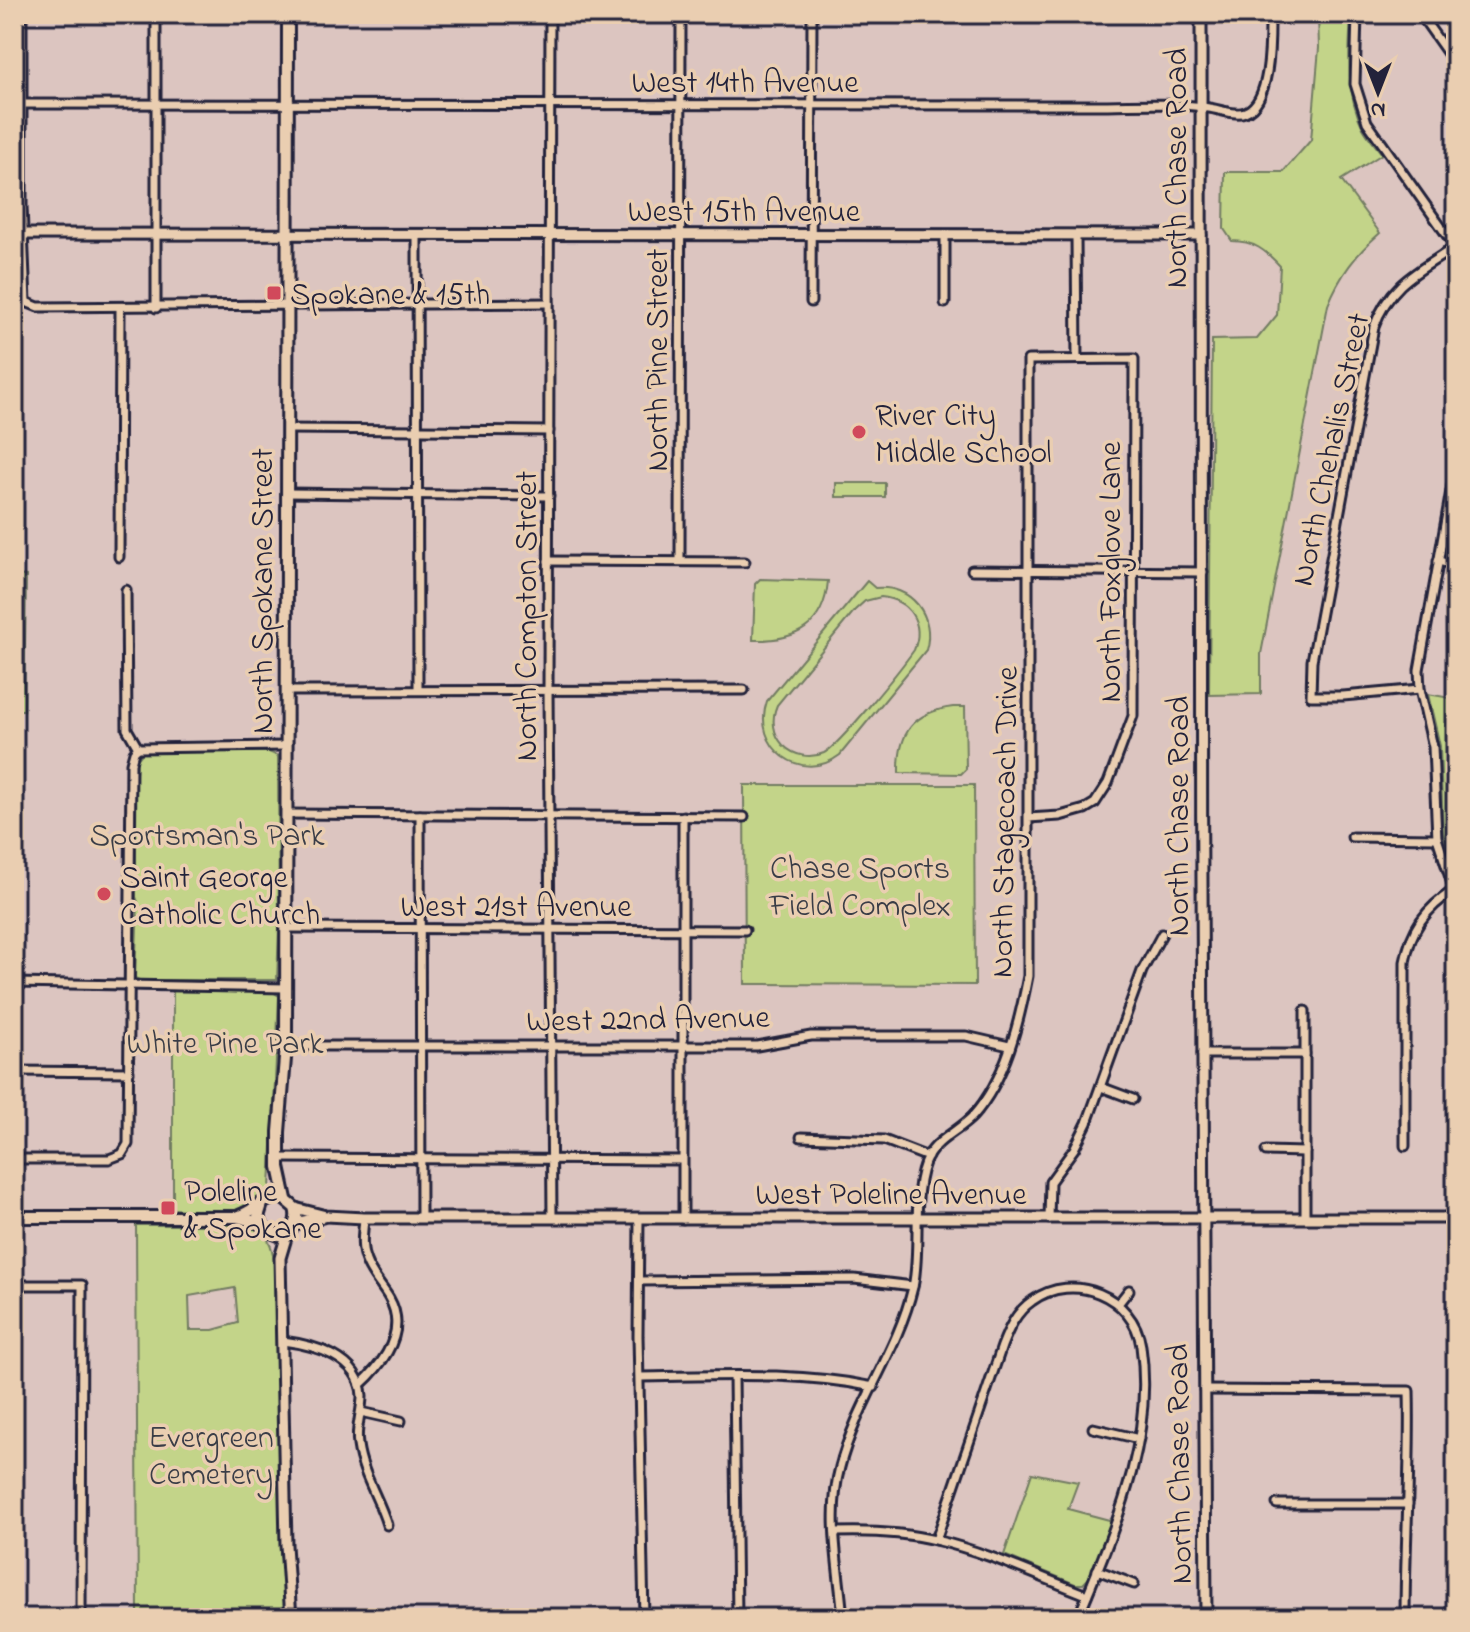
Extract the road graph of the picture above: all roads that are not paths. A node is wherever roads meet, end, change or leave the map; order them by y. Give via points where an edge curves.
1 (22, 14) edge
2 (156, 14) edge
3 (288, 14) edge
4 (550, 14) edge
5 (681, 14) edge
6 (812, 14) edge
7 (1201, 14) edge
8 (1270, 14) edge
9 (1357, 14) edge
10 (1420, 14) edge
11 (1456, 65) edge
12 (18, 104) edge
13 (155, 105) junction
14 (288, 105) junction
15 (549, 105) junction
16 (681, 105) junction
17 (813, 105) junction
18 (1201, 106) junction
19 (18, 234) edge
20 (154, 234) junction
21 (288, 235) junction
22 (549, 235) junction
23 (945, 235) junction
24 (1201, 235) junction
25 (417, 236) junction
26 (681, 236) junction
27 (812, 236) junction
28 (1076, 236) junction
29 (1456, 248) edge
30 (14, 302) edge
31 (26, 302) junction
32 (811, 302) dead end
33 (549, 303) junction
34 (945, 303) dead end
35 (289, 306) junction
36 (416, 306) junction
37 (120, 308) junction
38 (156, 308) junction
39 (1077, 359) junction
40 (287, 429) junction
41 (416, 429) junction
42 (549, 431) junction
43 (1456, 463) edge
44 (287, 493) junction
45 (416, 494) junction
46 (549, 496) junction
47 (119, 557) dead end
48 (548, 561) junction
49 (680, 561) junction
50 (1438, 561) junction
51 (745, 562) dead end
52 (1456, 565) edge
53 (972, 570) dead end
54 (1030, 571) junction
55 (1133, 571) junction
56 (1203, 572) junction
57 (126, 590) dead end
58 (418, 689) junction
59 (548, 689) junction
60 (1420, 689) junction
61 (744, 690) dead end
62 (287, 691) junction
63 (287, 746) junction
64 (138, 748) junction
65 (286, 814) junction
66 (420, 815) junction
67 (549, 815) junction
68 (683, 816) junction
69 (744, 817) dead end
70 (1028, 818) junction
71 (1352, 837) dead end
72 (1437, 838) junction
73 (1455, 893) edge
74 (287, 928) junction
75 (418, 928) junction
76 (549, 929) junction
77 (682, 929) junction
78 (745, 930) dead end
79 (1162, 934) dead end
80 (14, 983) edge
81 (130, 985) junction
82 (286, 988) junction
83 (1305, 1011) dead end
84 (549, 1045) junction
85 (286, 1046) junction
86 (682, 1046) junction
87 (1009, 1046) junction
88 (421, 1047) junction
89 (1202, 1054) junction
90 (1305, 1054) junction
91 (14, 1071) edge
92 (129, 1072) junction
93 (1101, 1087) junction
94 (1133, 1099) dead end
95 (801, 1137) dead end
96 (1405, 1146) dead end
97 (1266, 1151) dead end
98 (1305, 1152) junction
99 (928, 1157) junction
100 (14, 1159) edge
101 (421, 1159) junction
102 (551, 1159) junction
103 (682, 1160) junction
104 (279, 1162) junction
105 (286, 1199) junction
106 (266, 1201) junction
107 (295, 1208) junction
108 (326, 1216) junction
109 (14, 1217) edge
110 (237, 1217) junction
111 (1305, 1217) junction
112 (364, 1218) junction
113 (421, 1218) junction
114 (552, 1218) junction
115 (1203, 1218) junction
116 (1456, 1218) edge
117 (639, 1219) junction
118 (683, 1219) junction
119 (919, 1219) junction
120 (1049, 1219) junction
121 (260, 1223) junction
122 (292, 1227) junction
123 (269, 1232) junction
124 (280, 1258) junction
125 (639, 1281) junction
126 (14, 1285) edge
127 (913, 1286) junction
128 (1129, 1290) dead end
129 (1118, 1304) junction
130 (283, 1341) junction
131 (734, 1376) junction
132 (640, 1377) junction
133 (360, 1385) junction
134 (874, 1387) junction
135 (1204, 1390) junction
136 (361, 1412) junction
137 (401, 1421) dead end
138 (1093, 1428) dead end
139 (1139, 1439) junction
140 (1277, 1504) dead end
141 (1408, 1504) junction
142 (387, 1525) dead end
143 (836, 1532) junction
144 (936, 1540) junction
145 (1097, 1570) junction
146 (1134, 1584) dead end
147 (1087, 1595) junction
148 (81, 1618) edge
149 (291, 1618) edge
150 (644, 1618) edge
151 (737, 1618) edge
152 (843, 1618) edge
153 (1078, 1618) edge
154 (1206, 1618) edge
155 (1405, 1618) edge

1 - 12 street
2 - 13 street
3 - 14 main road, North Spokane Street
4 - 15 street, North Compton Street
5 - 16 street, North Pine Street
6 - 17 street
7 - 18 street, North Chase Road
8 - 18 street, West 14th Avenue via 1268,65 1256,102 1241,113
9 - 29 street via 1355,84 1367,122
10 - 11 street
12 - 13 street, West 14th Avenue
12 - 19 street
13 - 14 street, West 14th Avenue
13 - 20 street
14 - 15 street, West 14th Avenue
14 - 21 main road, North Spokane Street
15 - 16 street, West 14th Avenue
15 - 22 street, North Compton Street
16 - 17 street, West 14th Avenue
16 - 26 street, North Pine Street
17 - 18 street, West 14th Avenue
17 - 27 street
18 - 24 street, North Chase Road
19 - 20 street, West 15th Avenue
19 - 31 street
20 - 21 street, West 15th Avenue
20 - 38 street
21 - 25 street, West 15th Avenue
21 - 35 main road, North Spokane Street
22 - 25 street, West 15th Avenue
22 - 26 street, West 15th Avenue
22 - 33 street, North Compton Street
23 - 27 street, West 15th Avenue
23 - 28 street, West 15th Avenue
23 - 34 street
24 - 28 street, West 15th Avenue
24 - 56 street, North Chase Road
25 - 36 street
26 - 27 street, West 15th Avenue
26 - 49 street, North Pine Street
27 - 32 street
28 - 39 street
29 - 60 street, North Chehalis Street via 1387,298 1374,327 1312,661 1311,696
30 - 31 street
31 - 37 street via 38,307
33 - 36 street
33 - 42 street, North Compton Street
35 - 36 street
35 - 38 street
35 - 40 main road, North Spokane Street
36 - 41 street
37 - 38 street
37 - 47 street
39 - 54 street, North Stagecoach Drive via 1028,360
39 - 55 street, North Foxglove Lane via 1134,359
40 - 41 street
40 - 44 main road, North Spokane Street
41 - 42 street
41 - 45 street
42 - 46 street, North Compton Street
43 - 50 street
44 - 45 street
44 - 62 main road, North Spokane Street
45 - 46 street
45 - 58 street
46 - 48 street, North Compton Street
48 - 49 street
48 - 59 street, North Compton Street
49 - 51 street
50 - 52 street
50 - 60 street via 1420,657
53 - 54 street
54 - 55 street
54 - 70 street, North Stagecoach Drive
55 - 56 street
55 - 70 street, North Foxglove Lane via 1133,716 1108,783 1085,809
56 - 89 street, North Chase Road
57 - 64 street via 127,729
58 - 59 street
58 - 62 street
59 - 61 street
59 - 67 street, North Compton Street
60 - 72 street via 1433,747
62 - 63 main road, North Spokane Street
63 - 64 street
63 - 65 main road, North Spokane Street
64 - 81 street via 131,763
65 - 66 street
65 - 74 main road, North Spokane Street
66 - 67 street
66 - 75 street
67 - 68 street
67 - 76 street, North Compton Street
68 - 69 street
68 - 77 street
70 - 87 street, North Stagecoach Drive via 1028,976
71 - 72 street
72 - 73 street
73 - 96 street via 1434,904 1419,921 1406,952
74 - 75 street, West 21st Avenue
74 - 82 main road, North Spokane Street
75 - 76 street, West 21st Avenue
75 - 88 street
76 - 77 street, West 21st Avenue
76 - 84 street, North Compton Street
77 - 78 street, West 21st Avenue
77 - 86 street
79 - 93 street via 1142,971
80 - 81 street
81 - 82 street
81 - 92 street
82 - 85 main road, North Spokane Street
83 - 90 street
84 - 86 street, West 22nd Avenue
84 - 88 street, West 22nd Avenue
84 - 102 street, North Compton Street
85 - 88 street, West 22nd Avenue
85 - 104 main road, North Spokane Street
86 - 87 street, West 22nd Avenue via 757,1046 811,1036 966,1036
86 - 103 street
87 - 99 street, North Stagecoach Drive via 988,1098
88 - 101 street
89 - 90 street
89 - 115 street, North Chase Road
90 - 98 street
91 - 92 street
92 - 100 street via 129,1133 122,1154 109,1159
93 - 94 street
93 - 120 street via 1074,1149 1050,1182
95 - 99 street via 884,1140
97 - 98 street
98 - 111 street
99 - 119 street via 920,1183
101 - 102 street
101 - 104 street
101 - 113 street
102 - 103 street
102 - 114 street, North Compton Street
103 - 118 street
104 - 105 main road, North Spokane Street
104 - 106 main road, North Spokane Street
105 - 106 main road
105 - 107 main road
106 - 110 main road
106 - 121 main road
107 - 108 street, West Poleline Avenue
107 - 122 main road
108 - 112 street, West Poleline Avenue
108 - 122 street, West Poleline Avenue
109 - 110 main road
110 - 121 main road
111 - 115 street, West Poleline Avenue
111 - 116 street, West Poleline Avenue
112 - 113 street, West Poleline Avenue
112 - 133 street via 363,1253 394,1306 397,1326 392,1346
113 - 114 street, West Poleline Avenue
114 - 117 street, West Poleline Avenue
115 - 120 street, West Poleline Avenue
115 - 135 street, North Chase Road
117 - 118 street, West Poleline Avenue
117 - 125 street
118 - 119 street, West Poleline Avenue
119 - 120 street, West Poleline Avenue
119 - 127 street
121 - 123 main road
122 - 123 main road via 279,1235
122 - 124 street
123 - 124 street
124 - 130 street
125 - 127 street via 854,1279
125 - 132 street
126 - 148 street via 82,1285
127 - 134 street
128 - 129 street
129 - 139 street via 1140,1343
129 - 144 street via 1090,1290 1062,1289 1035,1299 1014,1319
130 - 133 street via 328,1352
130 - 149 street
131 - 132 street
131 - 134 street via 810,1377
131 - 151 street
132 - 150 street
133 - 136 street
134 - 143 street via 840,1465
135 - 141 street via 1409,1391
135 - 154 street, North Chase Road
136 - 137 street
136 - 142 street via 358,1448
138 - 139 street
139 - 145 street via 1122,1508
140 - 141 street
141 - 155 street
143 - 144 street
143 - 152 street
144 - 147 street
145 - 146 street
145 - 147 street
147 - 153 street

